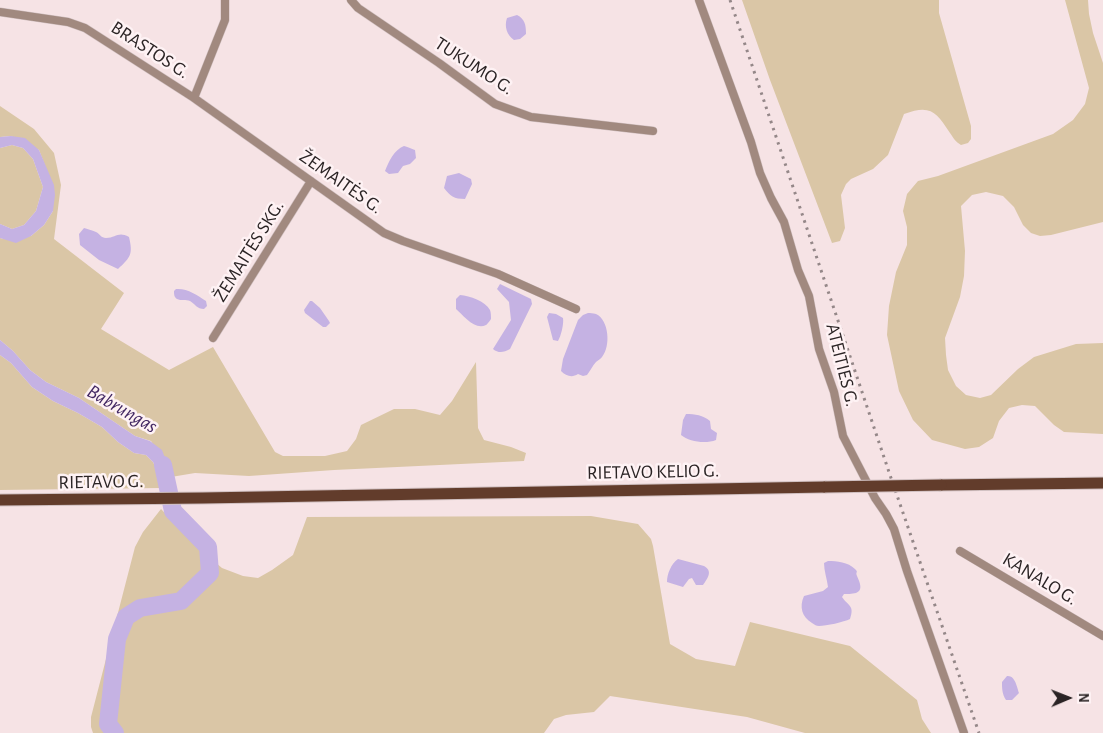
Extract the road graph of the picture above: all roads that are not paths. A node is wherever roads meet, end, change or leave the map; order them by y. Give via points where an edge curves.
1 (226, 0) edge
2 (351, 0) edge
3 (699, 0) edge
4 (0, 12) edge
5 (194, 98) junction
6 (653, 131) dead end
7 (311, 181) junction
8 (576, 310) dead end
9 (213, 338) dead end
10 (1103, 482) edge
11 (203, 498) joint
12 (0, 500) edge
13 (960, 551) dead end
14 (1103, 636) edge
15 (964, 733) edge

1 - 5 street via 225,20
2 - 6 street, TUKUMO G. via 495,104 531,117
3 - 15 street, ATEITIES G. via 760,173 784,222 809,296 819,349 834,392 843,436 894,529
4 - 5 street, BRASTOS G. via 68,22 85,28
5 - 7 street, ŽEMAITĖS G.
7 - 8 street, ŽEMAITĖS G. via 384,233 498,274
7 - 9 street, ŽEMAITĖS SKG.
10 - 11 main road, RIETAVO KELIO G., bridge
11 - 12 main road, RIETAVO G.
13 - 14 street, KANALO G.

